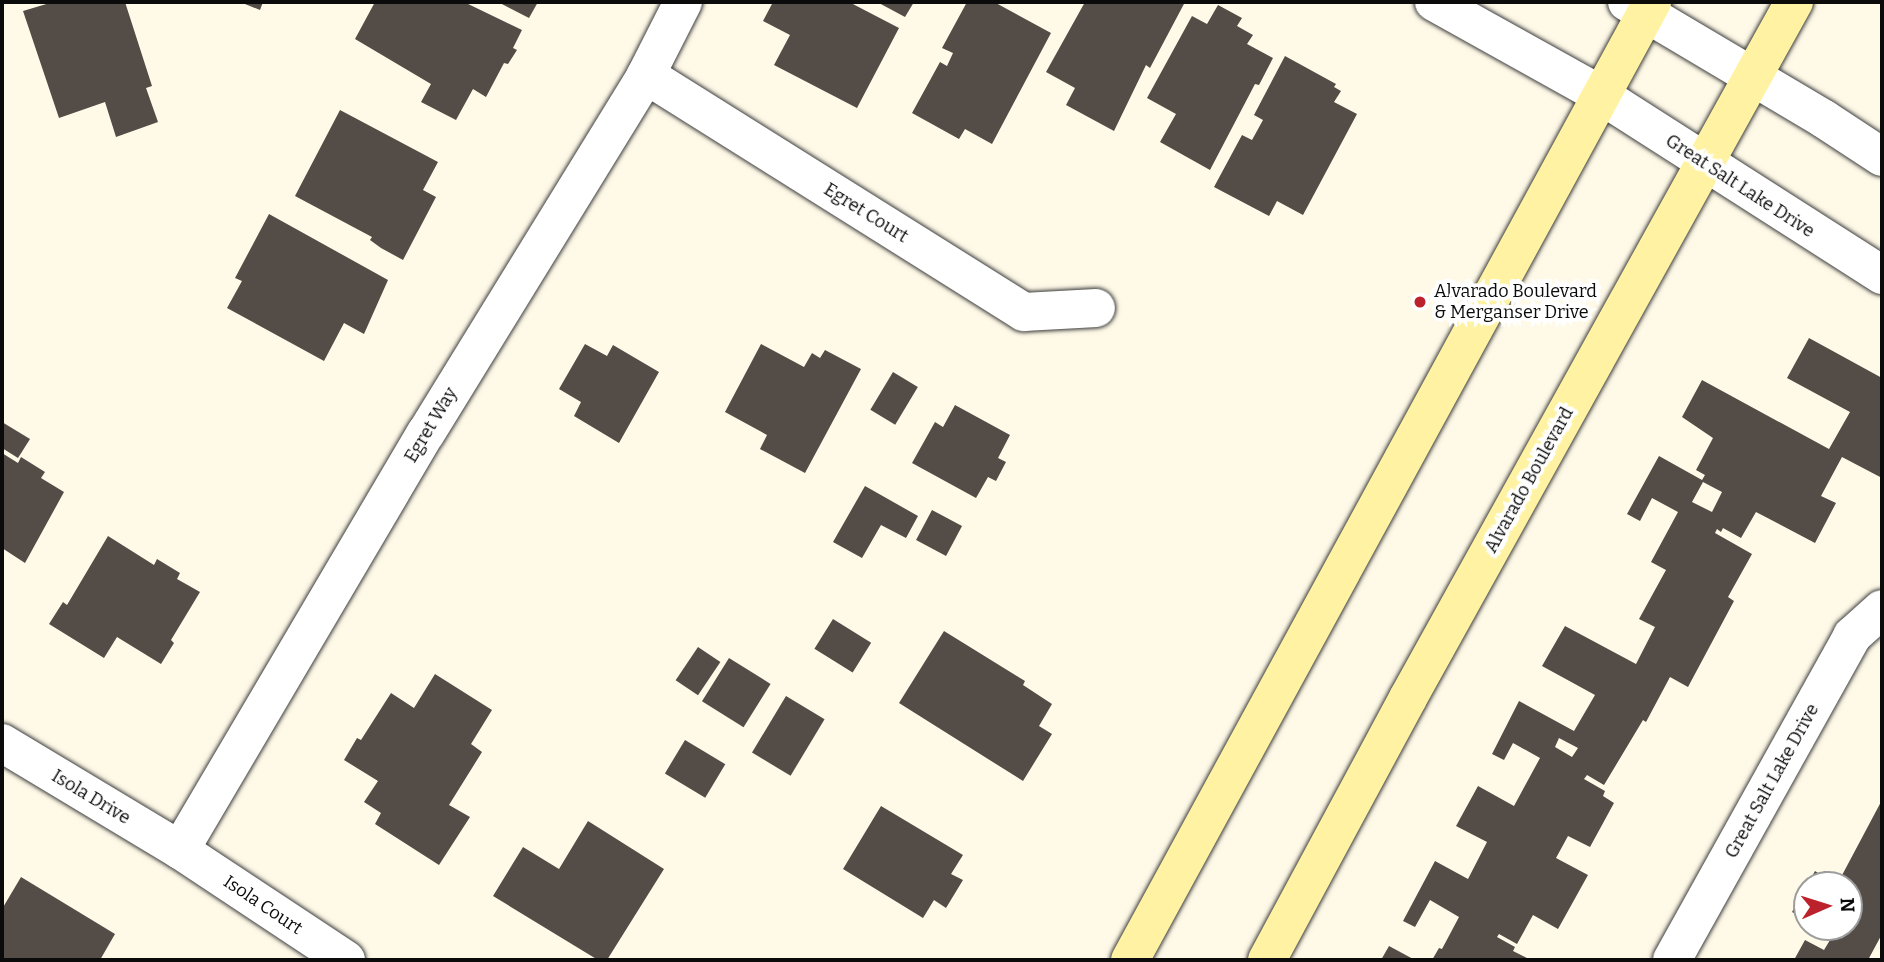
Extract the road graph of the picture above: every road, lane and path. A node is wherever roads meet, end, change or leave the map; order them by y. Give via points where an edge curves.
1 (683, 2) edge
2 (1434, 2) edge
3 (1794, 2) edge
4 (1642, 5) edge
5 (646, 75) junction
6 (1753, 78) junction
7 (1600, 94) junction
8 (1882, 157) edge
9 (1704, 163) junction
10 (1882, 275) edge
11 (1096, 308) dead end
12 (1882, 610) edge
13 (2, 743) edge
14 (180, 850) junction
15 (346, 960) edge
16 (1130, 960) edge
17 (1267, 960) edge
18 (1672, 960) edge

1 - 5 street, Egret Way
2 - 7 street, Great Salt Lake Drive
3 - 6 main road, Alvarado Boulevard
4 - 6 street
4 - 7 main road
5 - 11 street, Egret Court via 1024,312
5 - 14 street, Egret Way via 426,433
6 - 8 street
6 - 9 main road, Alvarado Boulevard
7 - 9 street, Great Salt Lake Drive
7 - 16 main road
9 - 10 street, Great Salt Lake Drive
9 - 17 main road, Alvarado Boulevard
12 - 18 street, Great Salt Lake Drive via 1852,636
13 - 14 street, Isola Drive
14 - 15 street, Isola Court

